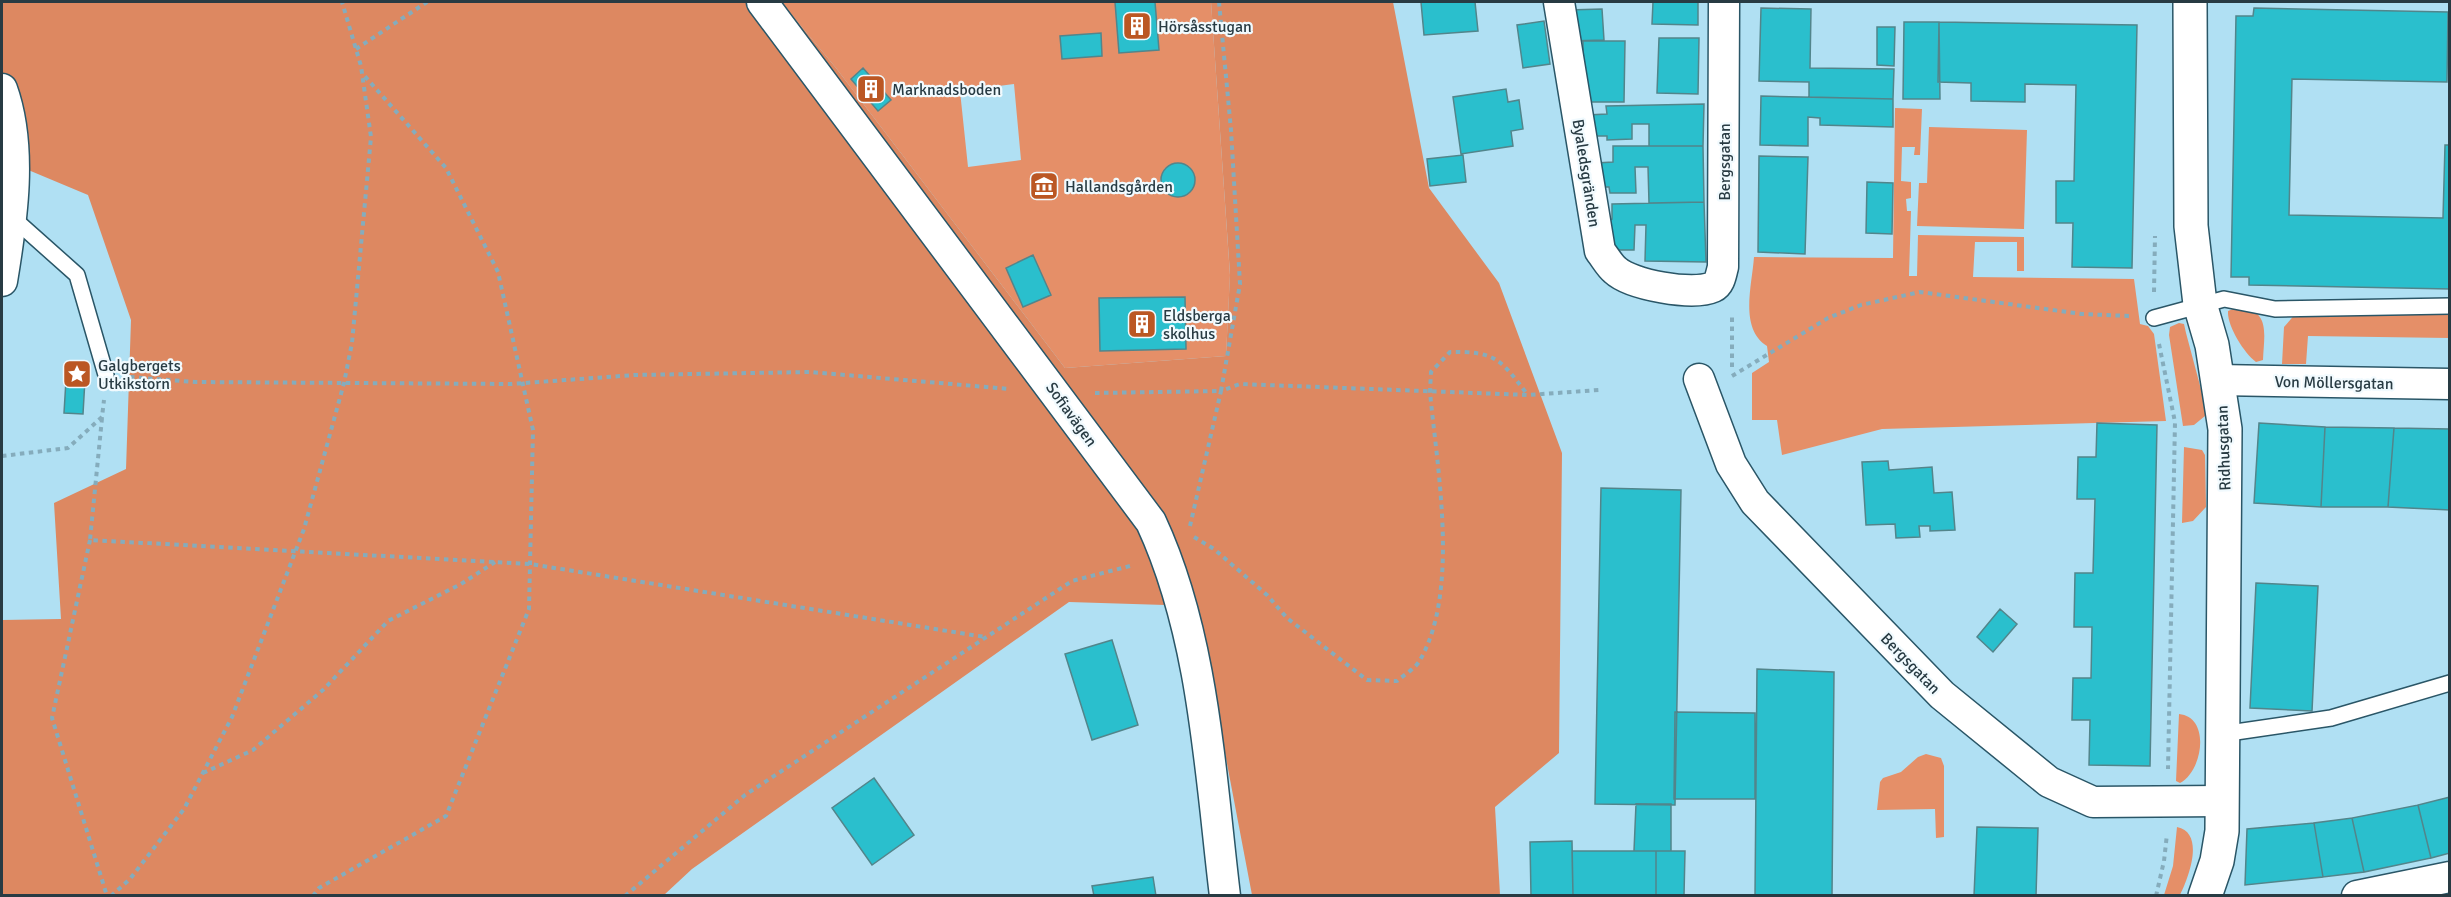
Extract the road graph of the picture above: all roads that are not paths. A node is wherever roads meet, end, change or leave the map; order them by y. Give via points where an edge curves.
1 (762, 2) edge
2 (1559, 2) edge
3 (1724, 2) edge
4 (2190, 2) edge
5 (2, 88) edge
6 (13, 218) junction
7 (2, 281) edge
8 (1681, 291) joint
9 (2200, 304) junction
10 (2450, 306) edge
11 (2154, 318) road end
12 (106, 375) road end
13 (1699, 379) dead end
14 (2218, 380) junction
15 (2450, 384) edge
16 (2450, 683) edge
17 (2222, 734) junction
18 (2221, 801) junction
19 (2450, 877) edge
20 (2207, 895) edge
21 (1225, 896) edge
22 (2357, 896) edge

1 - 21 street, Sofiavägen via 1151,522 1167,556 1199,685
2 - 8 street, Byaledsgränden via 1600,251 1615,271 1632,280
3 - 8 street, Bergsgatan via 1723,267 1713,288
4 - 9 street, Ridhusgatan via 2191,226
5 - 6 street via 11,113
6 - 7 street
6 - 12 lane via 77,275
9 - 10 lane via 2224,299 2275,309
9 - 11 lane
9 - 14 street, Ridhusgatan
13 - 18 street, Bergsgatan via 1731,464 1755,502 1942,695 2049,782 2093,802 2168,813
14 - 15 street, Von Möllersgatan
14 - 17 street, Ridhusgatan via 2226,435
16 - 17 lane via 2331,718
17 - 18 street, Ridhusgatan
18 - 20 street, Ridhusgatan via 2222,831
19 - 22 street

